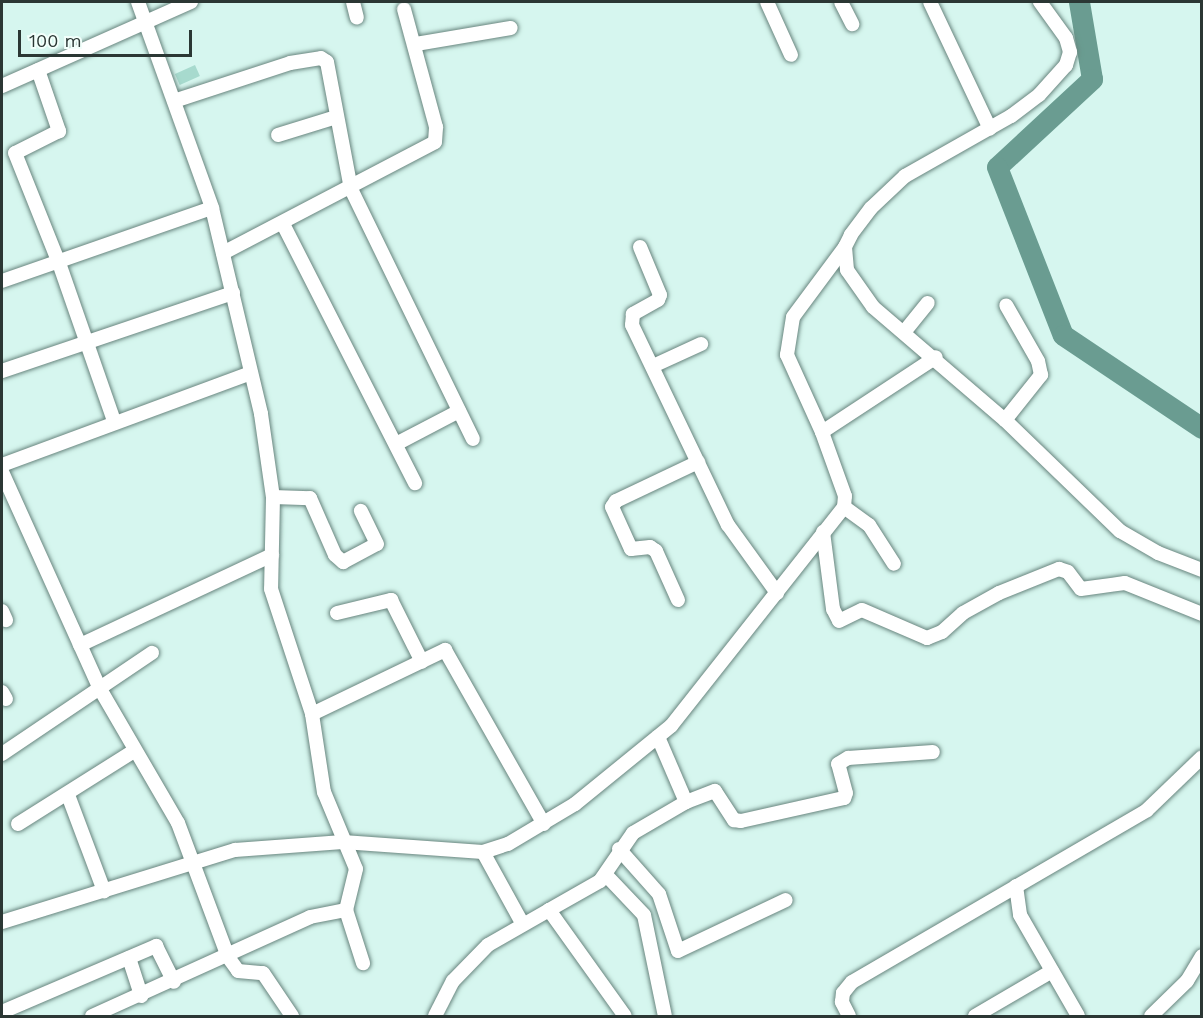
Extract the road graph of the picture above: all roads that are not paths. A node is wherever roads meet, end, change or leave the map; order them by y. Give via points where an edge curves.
1 (138, 2) edge
2 (191, 2) edge
3 (353, 2) edge
4 (767, 2) edge
5 (841, 2) edge
6 (930, 2) edge
7 (1040, 2) edge
8 (404, 9) dead end
9 (357, 18) dead end
10 (146, 20) junction
11 (852, 24) dead end
12 (511, 28) dead end
13 (416, 44) junction
14 (791, 55) dead end
15 (38, 70) junction
16 (2, 86) edge
17 (174, 101) junction
18 (336, 117) junction
19 (990, 129) junction
20 (278, 135) dead end
21 (351, 189) junction
22 (212, 208) junction
23 (283, 224) junction
24 (640, 247) dead end
25 (845, 247) junction
26 (223, 253) junction
27 (59, 263) junction
28 (2, 281) edge
29 (232, 293) junction
30 (928, 303) dead end
31 (1006, 305) dead end
32 (905, 331) junction
33 (86, 344) junction
34 (701, 344) dead end
35 (936, 357) junction
36 (653, 366) junction
37 (2, 371) edge
38 (251, 373) junction
39 (459, 411) junction
40 (1005, 420) junction
41 (114, 421) junction
42 (822, 432) junction
43 (473, 439) dead end
44 (396, 444) junction
45 (698, 462) junction
46 (2, 465) edge
47 (2, 472) edge
48 (415, 483) dead end
49 (273, 497) junction
50 (844, 507) junction
51 (361, 511) dead end
52 (823, 532) junction
53 (272, 555) junction
54 (894, 564) dead end
55 (1202, 570) edge
56 (777, 592) junction
57 (678, 600) dead end
58 (337, 613) dead end
59 (1202, 614) edge
60 (80, 645) junction
61 (152, 653) dead end
62 (422, 662) junction
63 (100, 689) junction
64 (312, 714) junction
65 (658, 737) junction
66 (134, 752) junction
67 (933, 752) dead end
68 (2, 754) edge
69 (1202, 757) edge
70 (68, 795) junction
71 (686, 802) junction
72 (544, 824) junction
73 (18, 825) dead end
74 (343, 842) junction
75 (619, 849) junction
76 (483, 852) junction
77 (191, 861) junction
78 (606, 875) junction
79 (1016, 886) junction
80 (104, 891) junction
81 (786, 900) dead end
82 (346, 910) junction
83 (549, 910) junction
84 (2, 922) edge
85 (522, 923) junction
86 (1202, 956) edge
87 (228, 957) junction
88 (129, 958) junction
89 (363, 963) dead end
90 (1052, 971) junction
91 (174, 982) junction
92 (141, 996) junction
93 (2, 1012) edge
94 (92, 1017) edge
95 (292, 1017) edge
96 (435, 1017) edge
97 (625, 1017) edge
98 (665, 1017) edge
99 (849, 1017) edge
100 (975, 1017) edge
101 (1078, 1017) edge
102 (1151, 1017) edge

1 - 10 street
2 - 10 street
3 - 9 street
4 - 14 street
5 - 11 street
6 - 19 street
7 - 19 street via 1066,38 1070,52 1066,65 1039,95
8 - 13 street
10 - 15 street
10 - 17 street
12 - 13 street
13 - 21 street via 436,127 435,142
15 - 16 street
15 - 27 street via 59,131 15,153
17 - 18 street via 290,63 321,58 328,67
17 - 22 street
18 - 20 street
18 - 21 street
19 - 25 street via 929,159 905,176 871,208
21 - 23 street
21 - 39 street
22 - 26 street
22 - 27 street
23 - 26 street
23 - 44 street
24 - 36 street via 660,295 630,318
25 - 32 street via 847,270 855,286 873,307
25 - 42 street via 801,302 788,334 791,370
26 - 29 street
27 - 28 street
27 - 33 street
29 - 33 street
29 - 38 street
30 - 32 street
31 - 40 street via 1038,361 1041,375
32 - 35 street
33 - 37 street
33 - 41 street
34 - 36 street
35 - 40 street
35 - 42 street
36 - 45 street
38 - 41 street
38 - 49 street
39 - 43 street
39 - 44 street
40 - 55 street via 1120,531 1158,553
41 - 46 street
42 - 50 street via 845,496
44 - 48 street
45 - 56 street via 735,536
45 - 57 street via 616,501 612,507 631,549 650,547 656,551
47 - 60 street
49 - 51 street via 310,498 335,555 343,562 377,544
49 - 53 street
50 - 52 street
50 - 54 street via 870,525
52 - 56 street
52 - 59 street via 833,609 839,621 862,610 927,638 999,593 1059,569 1068,572 1081,589 1125,583
53 - 60 street
53 - 64 street via 271,589
56 - 65 street
58 - 62 street via 391,600
60 - 63 street
61 - 63 street
62 - 64 street
62 - 72 street via 445,650
63 - 66 street
63 - 68 street
64 - 74 street via 324,792
65 - 71 street
65 - 72 street
66 - 70 street
66 - 77 street via 178,823
67 - 71 street via 848,758 838,764 844,798 741,821 734,820 715,791
69 - 79 street via 1148,810
70 - 73 street
70 - 80 street
71 - 75 street via 633,833
72 - 76 street via 508,844
74 - 76 street
74 - 77 street via 235,850
74 - 82 street via 357,874
75 - 78 street
75 - 81 street via 663,901 678,951
76 - 85 street
77 - 80 street
77 - 87 street
78 - 83 street
78 - 98 street via 644,915
79 - 90 street via 1020,915
79 - 99 street via 852,982 843,993 842,1002
80 - 84 street
82 - 87 street via 310,917
82 - 89 street
83 - 85 street
83 - 97 street
85 - 96 street via 467,964 444,994
86 - 102 street via 1187,981
87 - 91 street
87 - 95 street via 238,970 263,973
88 - 91 street via 156,946
88 - 92 street
88 - 93 street
90 - 100 street
90 - 101 street
91 - 92 street
92 - 94 street

